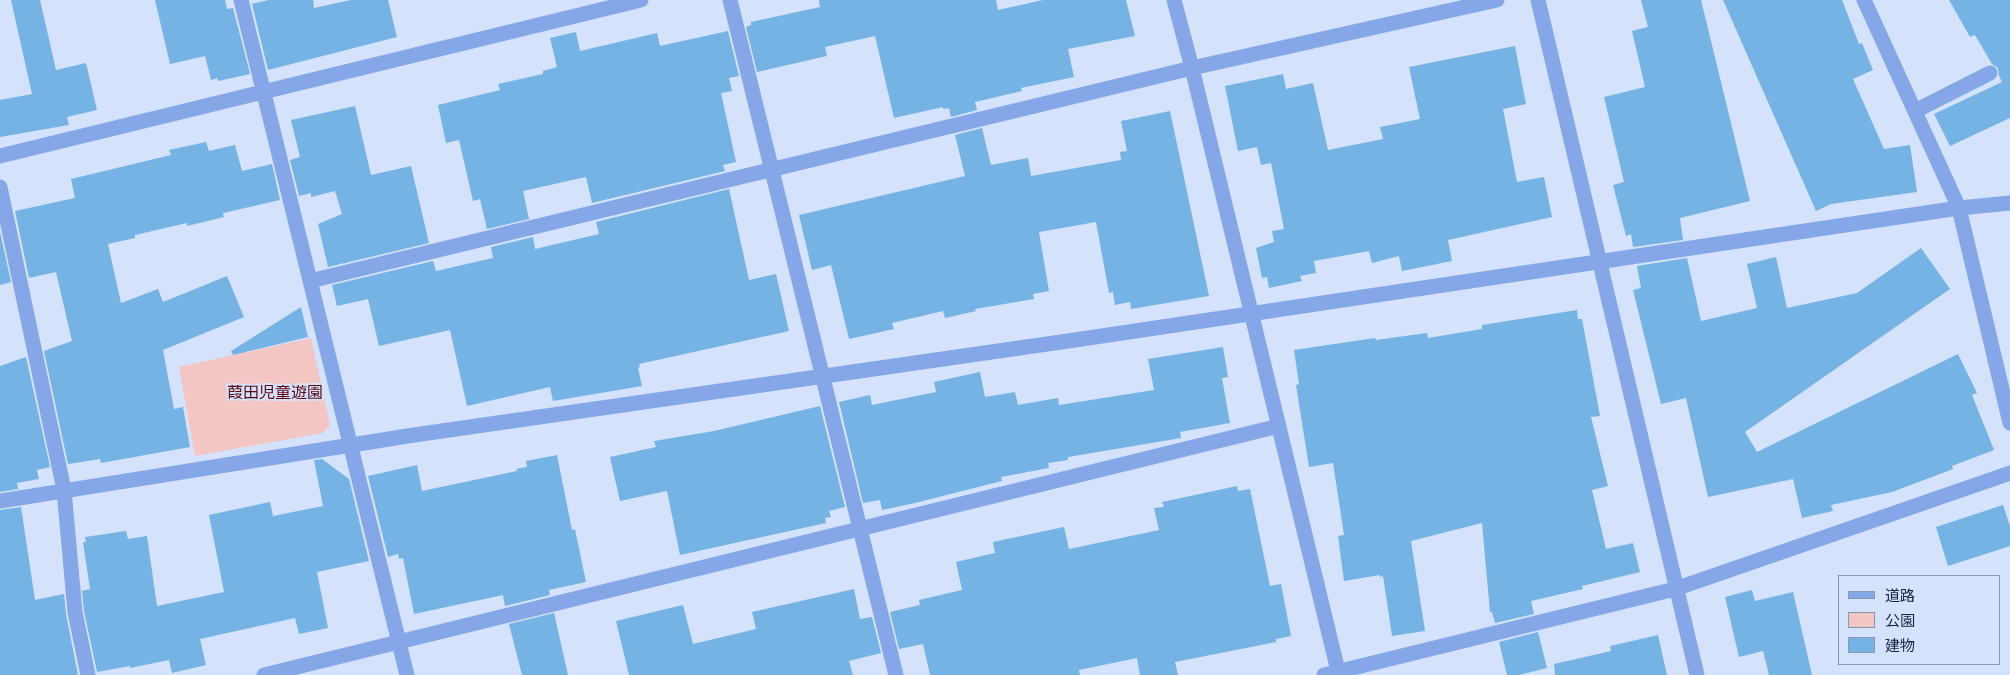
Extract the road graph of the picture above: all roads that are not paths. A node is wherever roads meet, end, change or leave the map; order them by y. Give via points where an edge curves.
1 (241, 0) edge
2 (642, 0) edge
3 (730, 0) edge
4 (1174, 0) edge
5 (1497, 0) edge
6 (1538, 0) edge
7 (1864, 0) edge
8 (1192, 68) junction
9 (1990, 74) dead end
10 (264, 92) junction
11 (1914, 111) junction
12 (0, 156) edge
13 (772, 171) junction
14 (0, 187) edge
15 (2010, 202) edge
16 (1959, 208) junction
17 (1600, 262) junction
18 (310, 282) junction
19 (1252, 314) junction
20 (823, 376) junction
21 (2010, 423) edge
22 (1278, 426) junction
23 (350, 445) junction
24 (2010, 473) edge
25 (64, 490) junction
26 (0, 501) edge
27 (860, 528) junction
28 (1675, 588) junction
29 (398, 642) junction
30 (1333, 674) edge
31 (88, 675) edge
32 (264, 675) edge
33 (407, 675) edge
34 (896, 675) edge
35 (1697, 675) edge

1 - 10 street
2 - 10 street
3 - 13 street
4 - 8 street
5 - 8 street
6 - 17 street
7 - 11 street
8 - 13 street
8 - 19 street
9 - 11 street
10 - 12 street
10 - 18 street
11 - 16 street
13 - 18 street
13 - 20 street
14 - 25 street
15 - 16 street
16 - 17 street
16 - 21 street
17 - 19 street
17 - 28 street
18 - 23 street
19 - 20 street
19 - 22 street
20 - 23 street
20 - 27 street
22 - 27 street
22 - 30 street
23 - 25 street
23 - 29 street
24 - 28 street
25 - 26 street
25 - 31 street via 75,612
27 - 29 street
27 - 34 street
28 - 30 street
28 - 35 street
29 - 32 street
29 - 33 street

